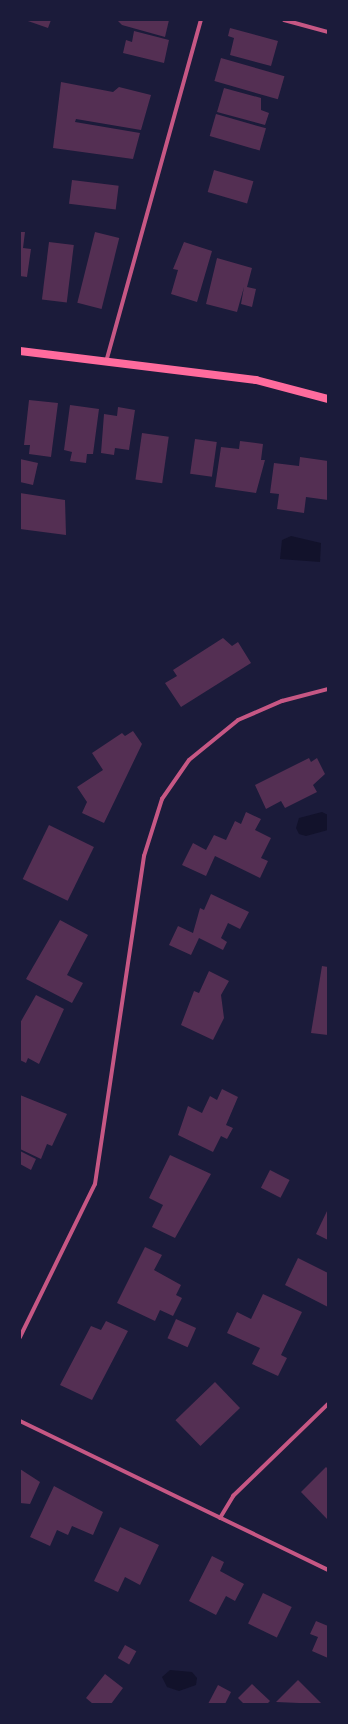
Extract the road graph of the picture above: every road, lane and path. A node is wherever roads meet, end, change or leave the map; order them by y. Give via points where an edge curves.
1 (201, 20) edge
2 (284, 20) edge
3 (328, 32) edge
4 (20, 351) edge
5 (106, 362) junction
6 (328, 399) edge
7 (328, 690) edge
8 (20, 1337) edge
9 (328, 1404) edge
10 (20, 1421) edge
11 (220, 1518) junction
12 (328, 1570) edge

1 - 5 street
2 - 3 street
4 - 5 main road
5 - 6 main road via 256,380
7 - 8 street via 282,701 231,724 189,760 162,799 144,856 95,1184
9 - 11 street via 237,1492
10 - 11 street
11 - 12 street

